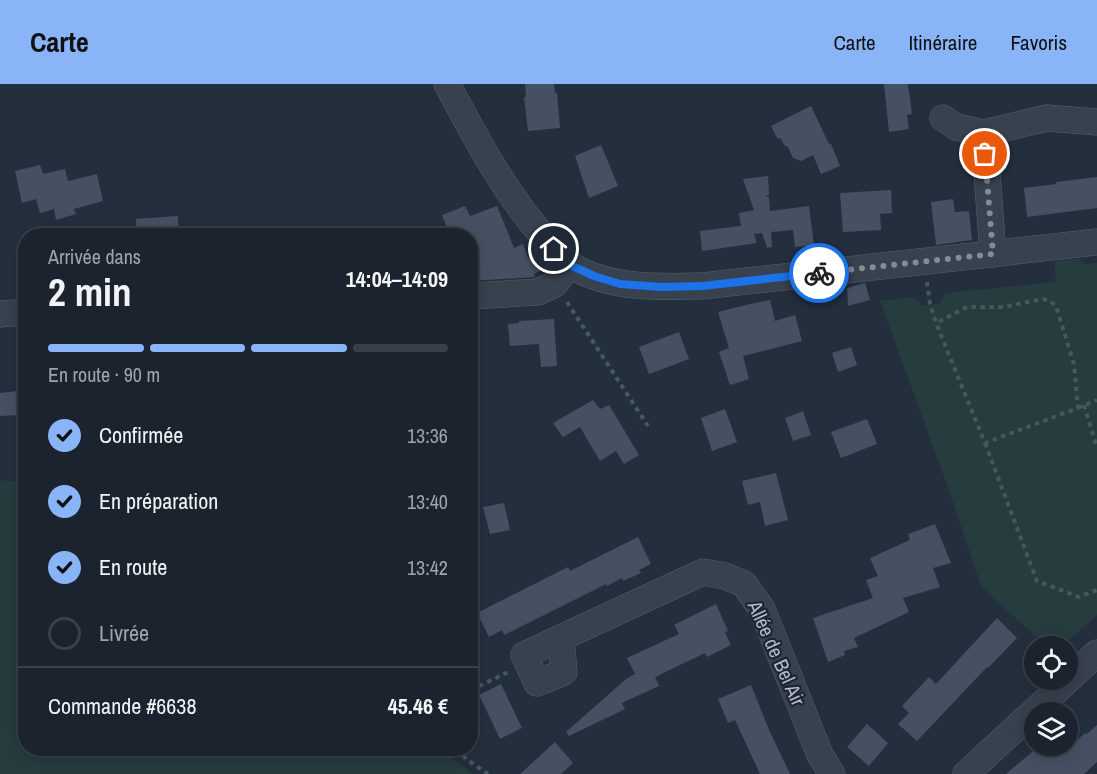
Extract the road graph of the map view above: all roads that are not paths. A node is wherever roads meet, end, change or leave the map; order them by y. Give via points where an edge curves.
1 (447, 84) edge
2 (943, 118) dead end
3 (1097, 122) edge
4 (984, 133) junction
5 (1097, 243) edge
6 (993, 254) junction
7 (563, 274) junction
8 (478, 296) edge
9 (18, 313) edge
10 (0, 314) edge
11 (1097, 654) edge
12 (527, 663) road end
13 (832, 774) edge
14 (966, 774) edge

1 - 7 street via 500,178
2 - 4 street via 956,127
3 - 4 street via 1047,118
4 - 6 street
5 - 6 street
6 - 7 street via 702,286 620,284 594,276
7 - 8 street via 537,292
9 - 10 street
11 - 14 street
12 - 13 street, Allée de Bel Air via 524,656 703,572 725,576 744,584 762,609 820,755

